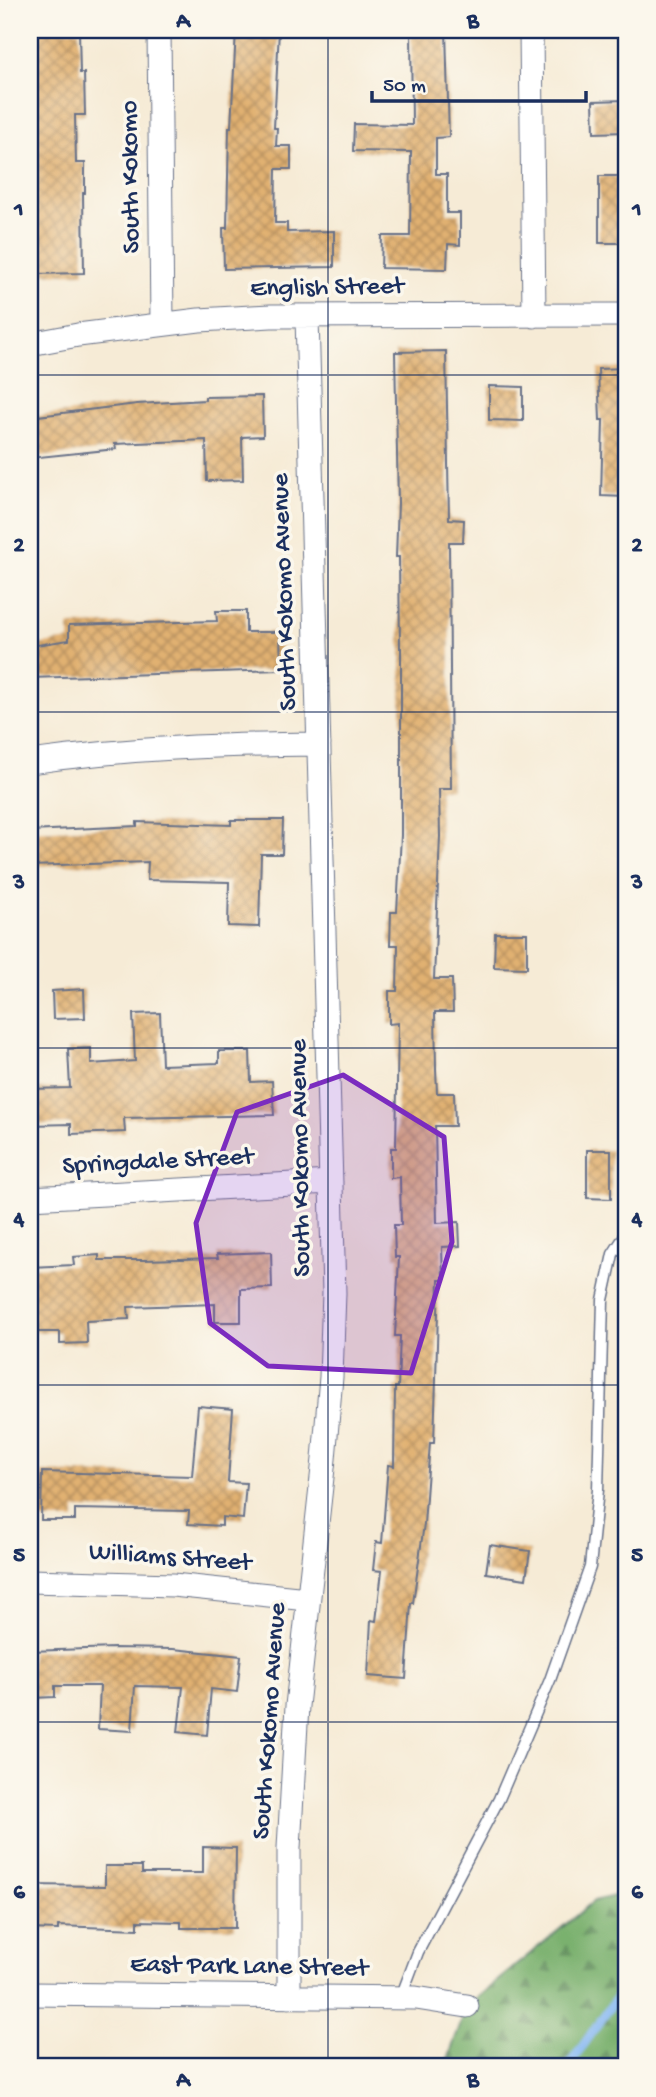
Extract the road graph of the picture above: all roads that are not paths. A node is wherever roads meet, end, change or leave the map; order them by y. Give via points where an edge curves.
1 (159, 30) edge
2 (531, 30) edge
3 (626, 315) edge
4 (534, 316) junction
5 (307, 317) junction
6 (162, 324) junction
7 (30, 344) edge
8 (319, 744) junction
9 (30, 762) edge
10 (331, 1182) junction
11 (30, 1198) edge
12 (626, 1234) edge
13 (30, 1581) edge
14 (307, 1599) junction
15 (30, 1994) edge
16 (289, 1997) junction
17 (401, 1998) junction
18 (467, 2006) dead end

1 - 6 street, South Kokomo
2 - 4 street
3 - 4 street, English Street
4 - 5 street, English Street
5 - 6 street, English Street
5 - 8 street, South Kokomo Avenue
6 - 7 street, English Street
8 - 9 street via 205,745
8 - 10 street, South Kokomo Avenue
10 - 11 street, Springdale Street
10 - 14 street, South Kokomo Avenue via 331,1377
12 - 17 lane via 613,1254 603,1300 598,1490 590,1567 550,1680 499,1799 418,1952
13 - 14 street, Williams Street via 173,1585
14 - 16 street, South Kokomo Avenue via 289,1847
15 - 16 street, East Park Lane Street
16 - 17 street, East Park Lane Street
17 - 18 street, East Park Lane Street

